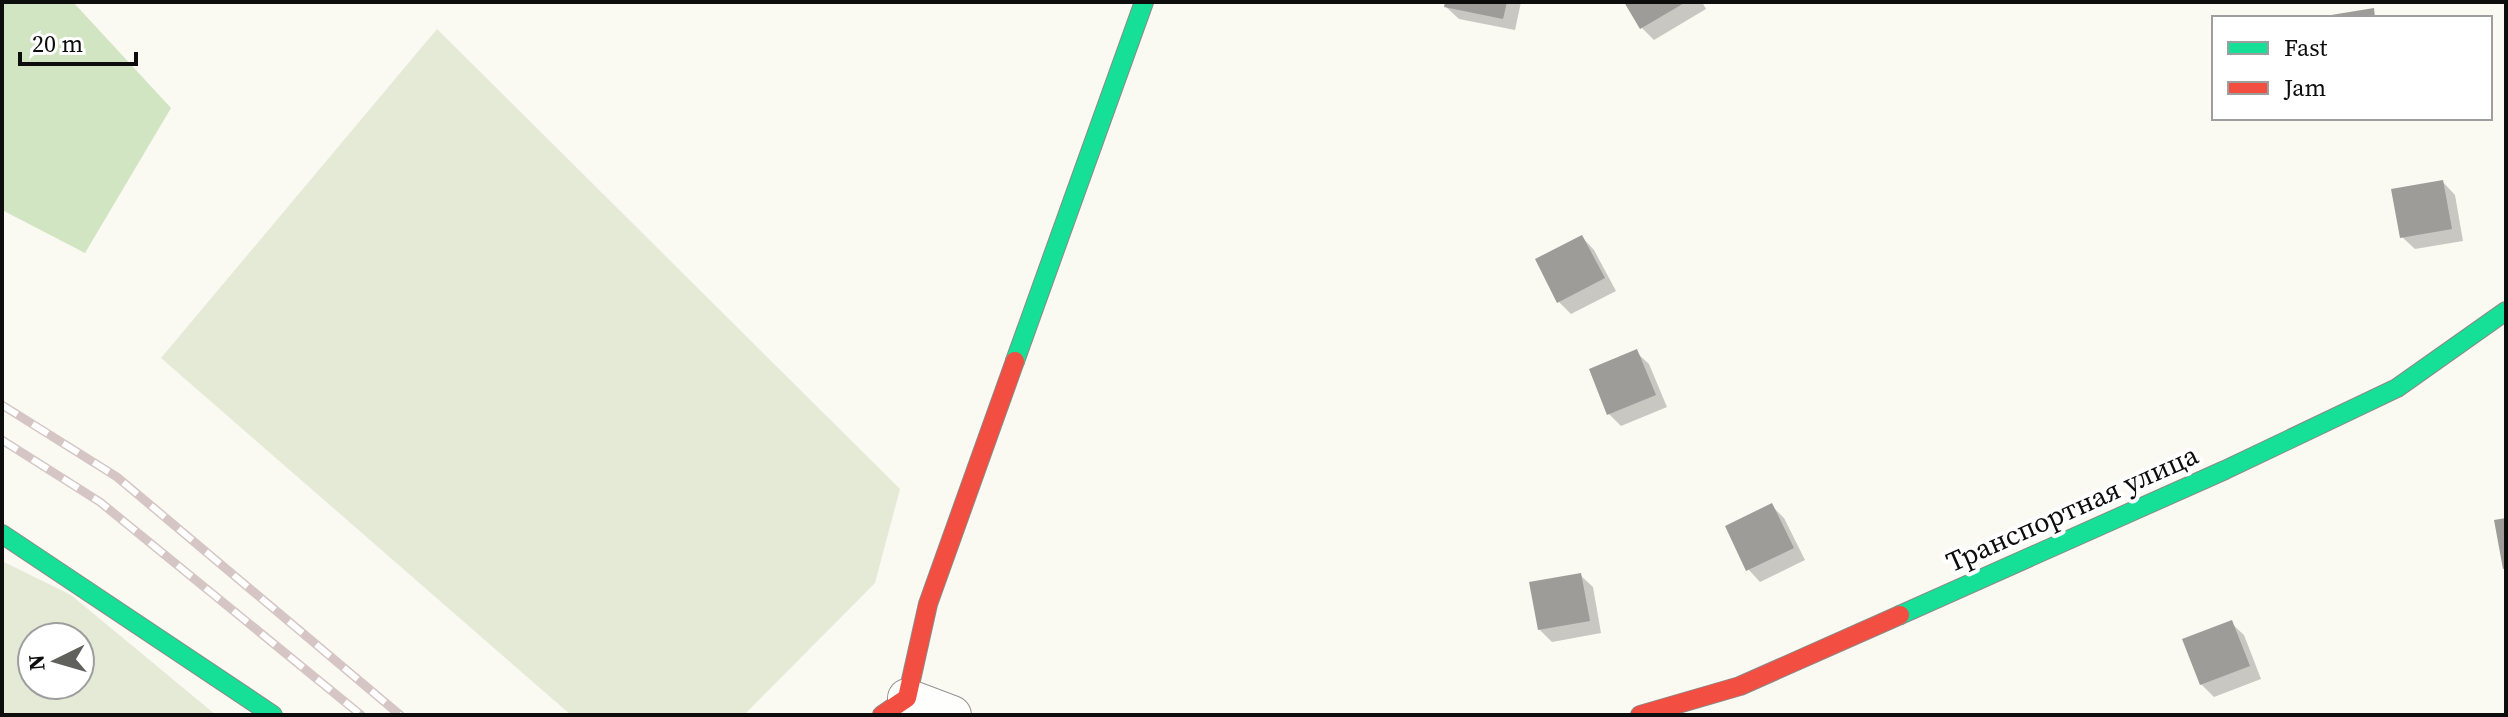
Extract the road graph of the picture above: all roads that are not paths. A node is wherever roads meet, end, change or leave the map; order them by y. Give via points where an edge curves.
1 (1144, 2) edge
2 (2506, 311) edge
3 (2, 534) edge
4 (894, 706) edge
5 (273, 715) edge
6 (952, 715) edge
7 (1640, 715) edge

1 - 4 street
2 - 7 street, Транспортная улица via 2397,388 2225,470 1740,686
3 - 5 street
4 - 6 street

